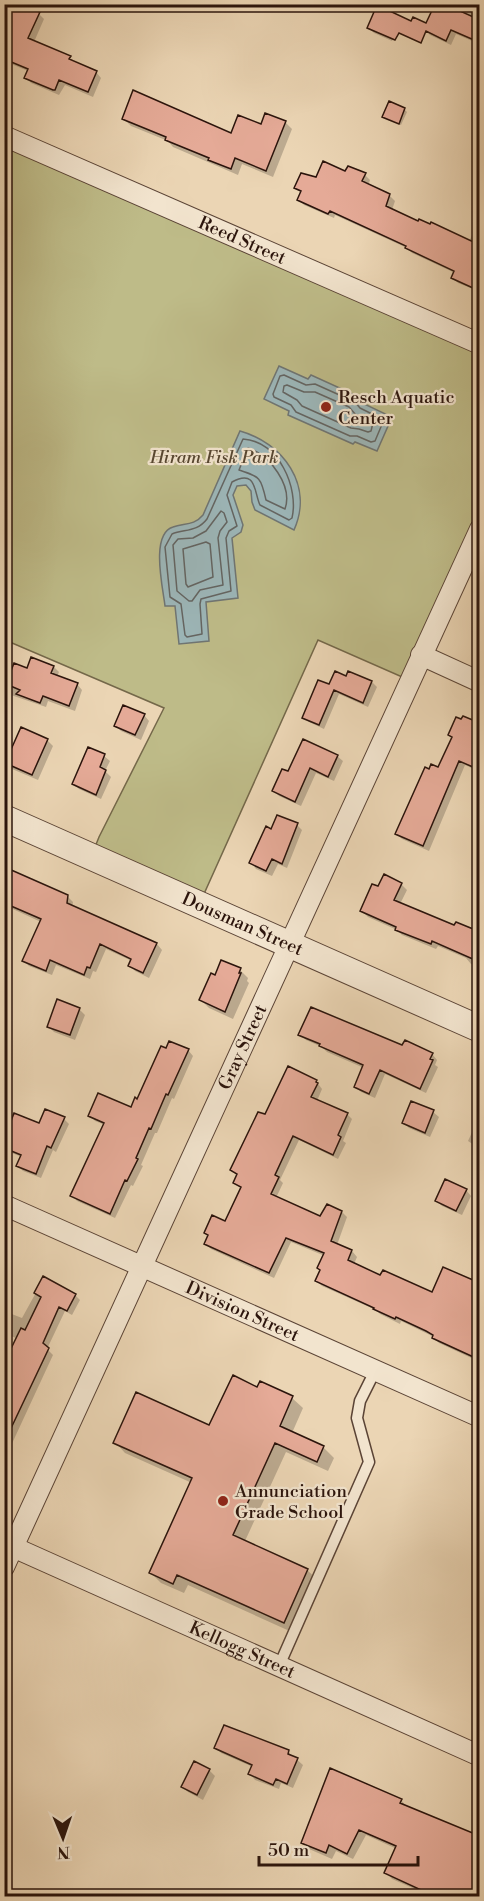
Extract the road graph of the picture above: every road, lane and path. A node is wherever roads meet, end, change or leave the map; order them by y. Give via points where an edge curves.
1 (4, 136) edge
2 (480, 344) edge
3 (480, 529) edge
4 (421, 655) junction
5 (480, 682) edge
6 (4, 818) edge
7 (289, 945) junction
8 (480, 1029) edge
9 (4, 1205) edge
10 (142, 1266) junction
11 (375, 1371) junction
12 (480, 1417) edge
13 (9, 1545) edge
14 (4, 1567) edge
15 (279, 1666) junction
16 (480, 1756) edge

1 - 2 street, Reed Street
3 - 4 street, Gray Street
4 - 5 street
4 - 7 street, Gray Street
6 - 7 street, Dousman Street
7 - 8 street, Dousman Street
7 - 10 street, Gray Street
9 - 10 street, Division Street
10 - 11 street, Division Street
10 - 13 street, Gray Street
11 - 12 street, Division Street
11 - 15 lane via 360,1401 357,1418 369,1462
13 - 14 street, Gray Street
13 - 15 street, Kellogg Street
15 - 16 street, Kellogg Street

